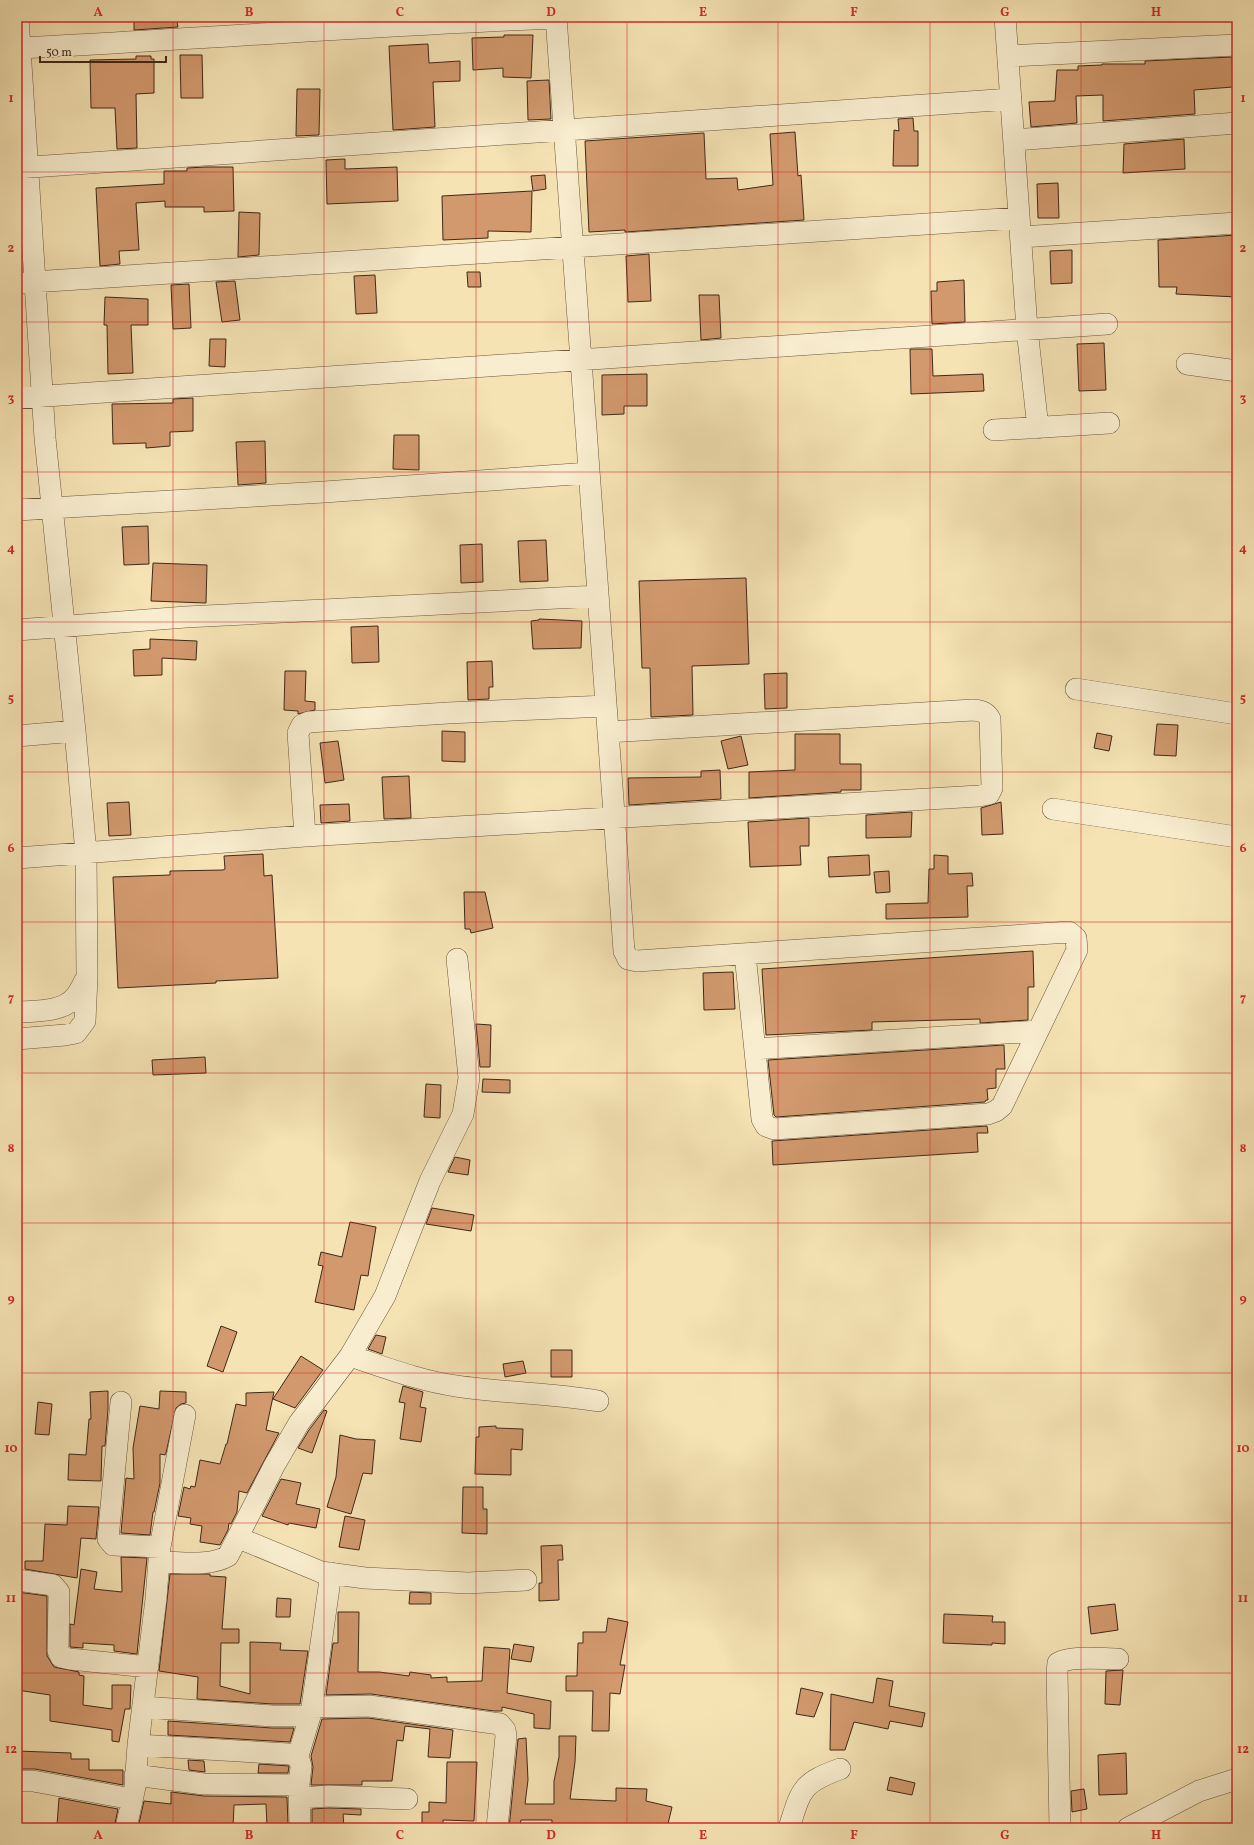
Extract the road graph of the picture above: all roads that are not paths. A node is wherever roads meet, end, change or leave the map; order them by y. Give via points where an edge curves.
1 (18, 17) edge
2 (556, 17) edge
3 (1005, 17) edge
4 (1237, 45) edge
5 (20, 48) junction
6 (1008, 56) junction
7 (19, 69) edge
8 (1011, 99) junction
9 (1237, 123) edge
10 (564, 130) junction
11 (1014, 140) junction
12 (22, 168) edge
13 (1237, 223) edge
14 (1020, 228) junction
15 (573, 247) junction
16 (26, 282) edge
17 (1107, 324) dead end
18 (1027, 329) junction
19 (581, 360) junction
20 (1187, 364) dead end
21 (1237, 371) edge
22 (42, 397) junction
23 (17, 398) edge
24 (1109, 423) dead end
25 (1038, 428) junction
26 (994, 430) dead end
27 (589, 473) junction
28 (52, 507) junction
29 (17, 510) edge
30 (598, 596) junction
31 (64, 628) junction
32 (17, 630) edge
33 (1076, 689) dead end
34 (606, 706) junction
35 (1237, 714) edge
36 (75, 731) junction
37 (608, 732) junction
38 (17, 736) edge
39 (1054, 809) dead end
40 (614, 818) junction
41 (305, 836) junction
42 (1237, 837) edge
43 (86, 853) junction
44 (17, 858) edge
45 (745, 954) junction
46 (456, 960) dead end
47 (86, 977) junction
48 (17, 1012) edge
49 (1038, 1031) junction
50 (17, 1038) edge
51 (755, 1049) junction
52 (350, 1356) junction
53 (598, 1401) dead end
54 (121, 1402) dead end
55 (185, 1415) dead end
56 (239, 1538) junction
57 (159, 1555) junction
58 (330, 1573) junction
59 (17, 1580) edge
60 (526, 1580) dead end
61 (1118, 1659) dead end
62 (148, 1667) junction
63 (143, 1707) junction
64 (311, 1711) junction
65 (138, 1745) junction
66 (298, 1756) junction
67 (840, 1769) dead end
68 (135, 1775) junction
69 (1237, 1779) edge
70 (17, 1781) edge
71 (299, 1791) junction
72 (132, 1799) junction
73 (407, 1799) dead end
74 (126, 1828) edge
75 (300, 1828) edge
76 (497, 1828) edge
77 (790, 1828) edge
78 (1060, 1828) edge
79 (1128, 1828) edge

1 - 5 street
2 - 5 street
2 - 10 street
3 - 6 street
4 - 6 street
5 - 7 street
6 - 8 street
7 - 12 street
8 - 10 street
8 - 11 street
9 - 11 street
10 - 12 street
10 - 15 street
11 - 14 street
12 - 16 street
13 - 14 street
14 - 15 street
14 - 18 street
15 - 16 street
15 - 19 street
16 - 22 street
17 - 18 street
18 - 19 street
18 - 25 street
19 - 22 street
19 - 27 street
20 - 21 street
22 - 23 street
22 - 28 street
24 - 25 street
25 - 26 street
27 - 28 street
27 - 30 street
28 - 29 street
28 - 31 street
30 - 31 street via 194,616
30 - 34 street
31 - 32 street
31 - 36 street
33 - 35 street
34 - 37 street
34 - 41 street via 448,713 309,722 302,725 298,733
36 - 38 street
36 - 43 street
37 - 40 street
37 - 40 street via 973,710 987,714 990,719 992,788 989,794
39 - 42 street
40 - 41 street
40 - 45 street via 624,951 628,959 637,961
41 - 43 street
43 - 44 street
43 - 47 street
45 - 49 street via 1069,932 1076,938 1077,950
45 - 51 street
46 - 52 street via 469,1078 463,1114 430,1182 385,1296
47 - 48 street via 76,997 60,1007
47 - 50 street via 85,1021 76,1033
49 - 51 street
49 - 51 street via 1002,1106 996,1111 988,1114 774,1130 766,1126 762,1119
52 - 53 street via 455,1386 553,1394
52 - 56 street via 299,1423 270,1473
54 - 57 street via 108,1539 113,1545
55 - 57 street
56 - 57 street via 228,1556 220,1560
56 - 58 street via 321,1572
57 - 62 street
58 - 60 street via 365,1578 468,1584
58 - 64 street
59 - 62 street via 53,1585 59,1592 58,1651 62,1657
61 - 78 street via 1076,1659 1058,1663 1056,1672
62 - 63 street
63 - 64 street via 273,1716
63 - 65 street
64 - 66 street
64 - 76 street via 369,1706 500,1724 506,1736
65 - 66 street
65 - 68 street
66 - 71 street via 301,1766
67 - 77 street via 817,1778 805,1788
68 - 71 street via 204,1784
68 - 72 street
69 - 79 street via 1199,1791
70 - 72 street via 33,1781
71 - 73 street via 329,1796
71 - 75 street
72 - 74 street

